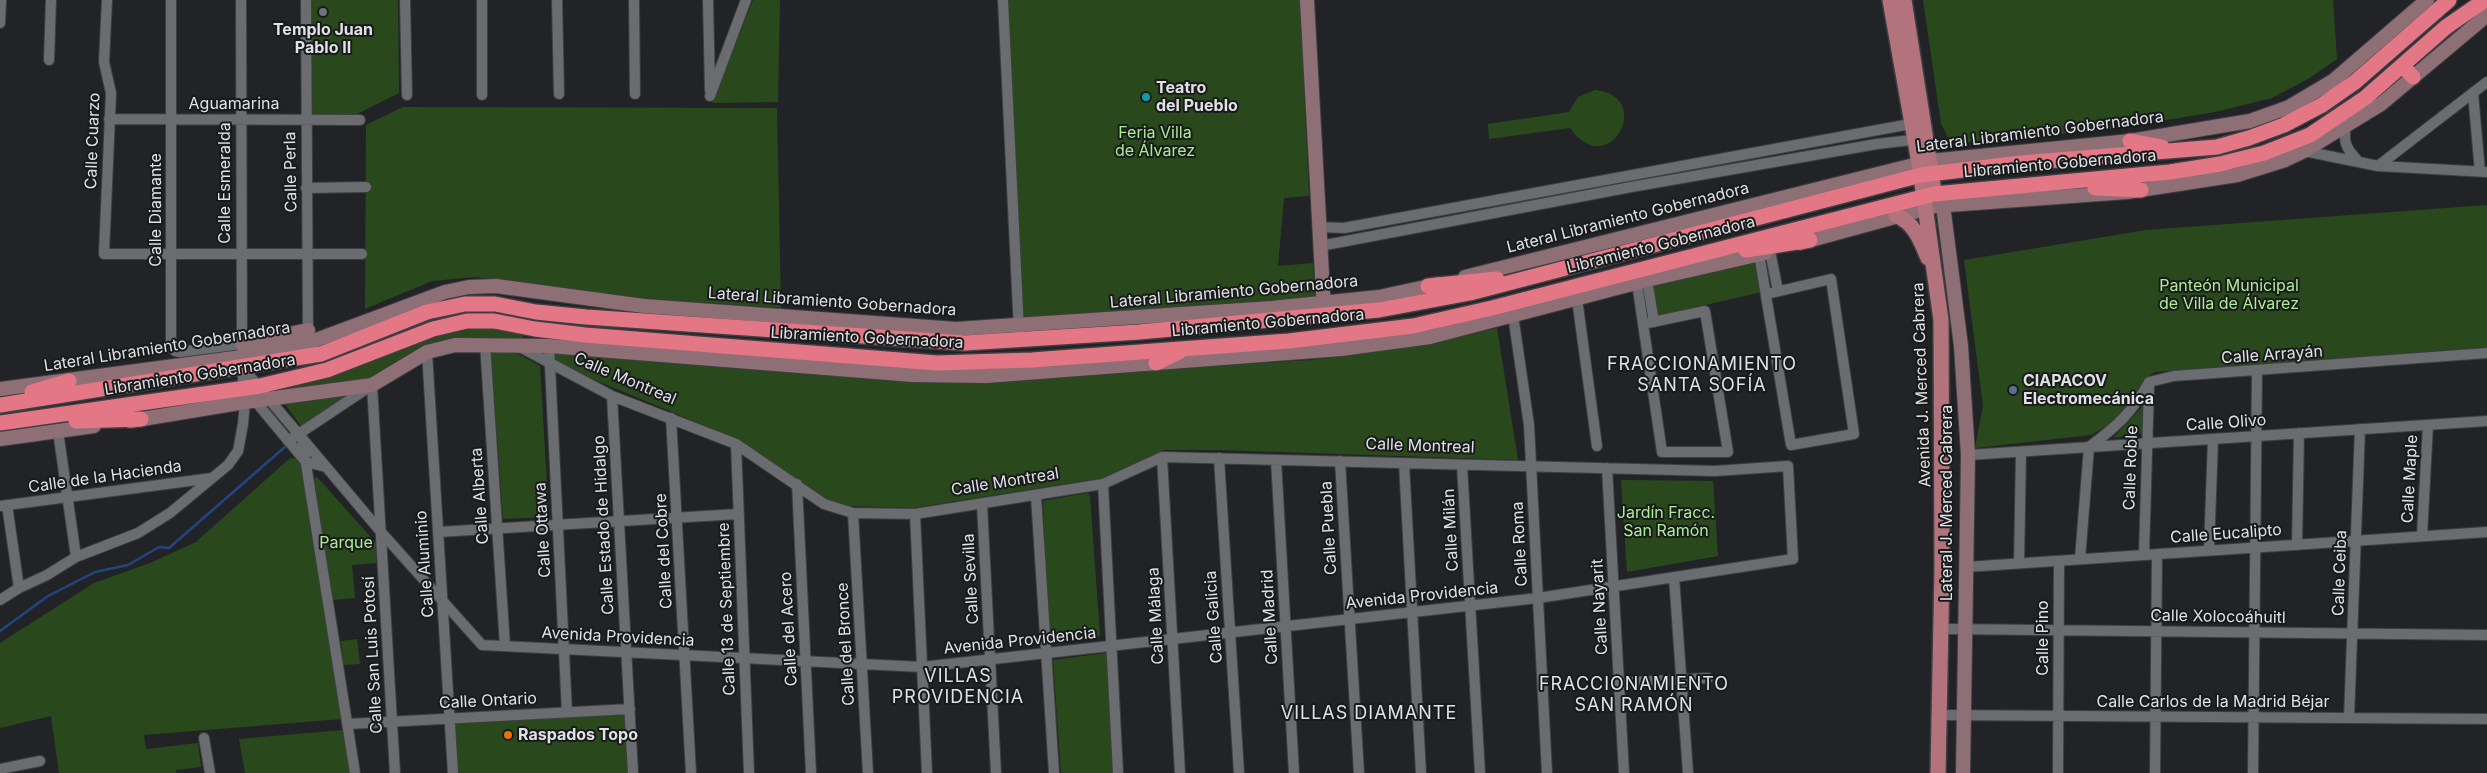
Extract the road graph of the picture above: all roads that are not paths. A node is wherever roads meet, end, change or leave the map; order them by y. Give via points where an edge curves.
1 (1, 0) edge
2 (51, 0) edge
3 (107, 0) edge
4 (171, 0) edge
5 (241, 0) edge
6 (306, 0) edge
7 (405, 0) edge
8 (482, 0) edge
9 (557, 0) edge
10 (634, 0) edge
11 (708, 0) edge
12 (746, 0) edge
13 (1003, 0) edge
14 (1308, 0) edge
15 (1890, 0) edge
16 (1904, 0) edge
17 (2427, 0) edge
18 (2449, 0) edge
19 (2485, 0) edge
20 (2487, 15) edge
21 (0, 23) edge
22 (50, 60) dead end
23 (2403, 66) junction
24 (2413, 78) junction
25 (2487, 82) edge
26 (2473, 93) junction
27 (482, 94) dead end
28 (559, 94) dead end
29 (635, 94) dead end
30 (407, 95) dead end
31 (109, 119) junction
32 (170, 119) junction
33 (240, 119) junction
34 (306, 119) junction
35 (360, 120) dead end
36 (1918, 122) junction
37 (2346, 126) junction
38 (1921, 139) junction
39 (2130, 141) junction
40 (2183, 151) junction
41 (2304, 152) junction
42 (2357, 160) junction
43 (2378, 166) junction
44 (1925, 168) junction
45 (2483, 172) edge
46 (1629, 175) junction
47 (2031, 185) junction
48 (366, 187) dead end
49 (1631, 187) junction
50 (306, 188) junction
51 (2141, 190) junction
52 (1499, 200) junction
53 (1932, 201) junction
54 (1500, 212) junction
55 (1896, 215) junction
56 (1319, 227) junction
57 (1948, 237) junction
58 (1810, 240) junction
59 (1320, 246) junction
60 (1707, 252) junction
61 (1765, 253) junction
62 (170, 254) junction
63 (240, 254) junction
64 (307, 254) junction
65 (362, 254) dead end
66 (1941, 268) junction
67 (1531, 276) junction
68 (1642, 282) junction
69 (1428, 286) junction
70 (1778, 291) junction
71 (1766, 294) junction
72 (1955, 294) junction
73 (1577, 299) junction
74 (1323, 310) junction
75 (1513, 315) junction
76 (1649, 323) junction
77 (1019, 333) junction
78 (308, 337) junction
79 (485, 344) junction
80 (517, 346) junction
81 (549, 346) junction
82 (1187, 348) junction
83 (427, 352) junction
84 (2487, 353) edge
85 (242, 356) junction
86 (1156, 363) junction
87 (550, 365) junction
88 (2257, 371) junction
89 (69, 381) junction
90 (2149, 382) junction
91 (372, 385) junction
92 (260, 386) junction
93 (0, 389) edge
94 (612, 396) junction
95 (248, 397) junction
96 (270, 399) junction
97 (0, 404) edge
98 (671, 418) junction
99 (141, 419) junction
100 (2487, 421) edge
101 (1, 423) edge
102 (2428, 425) junction
103 (2360, 429) junction
104 (58, 431) junction
105 (2299, 433) junction
106 (300, 435) junction
107 (2257, 436) junction
108 (0, 438) edge
109 (2213, 439) junction
110 (288, 441) junction
111 (2147, 443) junction
112 (736, 444) junction
113 (1597, 446) dead end
114 (2089, 447) junction
115 (2021, 452) junction
116 (1968, 455) junction
117 (1162, 457) junction
118 (1220, 458) junction
119 (1276, 460) junction
120 (1340, 461) junction
121 (306, 462) junction
122 (1404, 463) junction
123 (1462, 465) junction
124 (1532, 466) junction
125 (326, 467) junction
126 (1607, 468) junction
127 (213, 478) junction
128 (797, 484) junction
129 (1103, 484) junction
130 (1036, 496) junction
131 (67, 497) junction
132 (982, 504) junction
133 (3, 505) edge
134 (853, 513) junction
135 (738, 514) junction
136 (915, 514) junction
137 (677, 518) junction
138 (619, 522) junction
139 (558, 524) junction
140 (497, 527) junction
141 (381, 532) junction
142 (438, 532) junction
143 (2487, 532) edge
144 (2422, 536) junction
145 (2356, 540) junction
146 (2297, 544) junction
147 (2254, 547) junction
148 (2209, 550) junction
149 (2157, 554) junction
150 (2144, 555) junction
151 (76, 557) junction
152 (1793, 559) joint
153 (2080, 559) junction
154 (2059, 561) junction
155 (2019, 563) junction
156 (1966, 567) junction
157 (1674, 577) junction
158 (1614, 586) junction
159 (19, 588) junction
160 (1538, 598) junction
161 (0, 600) edge
162 (443, 601) junction
163 (1470, 606) junction
164 (1413, 612) junction
165 (1350, 619) junction
166 (1286, 626) junction
167 (1949, 629) junction
168 (1965, 630) junction
169 (2058, 630) junction
170 (1230, 632) junction
171 (2156, 632) junction
172 (2254, 633) junction
173 (2353, 634) junction
174 (2487, 635) edge
175 (1172, 639) junction
176 (505, 646) junction
177 (1110, 646) junction
178 (564, 649) junction
179 (626, 652) junction
180 (1046, 653) junction
181 (685, 655) junction
182 (744, 658) junction
183 (990, 660) junction
184 (806, 662) junction
185 (862, 664) junction
186 (922, 667) junction
187 (1708, 678) dead end
188 (1681, 679) junction
189 (1619, 683) junction
190 (630, 709) junction
191 (567, 712) junction
192 (1950, 715) junction
193 (2058, 716) junction
194 (2156, 717) junction
195 (2254, 717) junction
196 (450, 718) junction
197 (2349, 718) junction
198 (2487, 719) edge
199 (392, 722) junction
200 (348, 724) junction
201 (204, 738) dead end
202 (40, 761) dead end
203 (0, 769) edge
204 (14, 770) edge
205 (1939, 771) edge
206 (210, 773) edge
207 (355, 773) edge
208 (395, 773) edge
209 (453, 773) edge
210 (633, 773) edge
211 (691, 773) edge
212 (749, 773) edge
213 (812, 773) edge
214 (868, 773) edge
215 (927, 773) edge
216 (996, 773) edge
217 (1054, 773) edge
218 (1118, 773) edge
219 (1180, 773) edge
220 (1239, 773) edge
221 (1294, 773) edge
222 (1359, 773) edge
223 (1421, 773) edge
224 (1480, 773) edge
225 (1547, 773) edge
226 (1624, 773) edge
227 (1688, 773) edge
228 (1963, 773) edge
229 (2058, 773) edge
230 (2155, 773) edge
231 (2253, 773) edge

1 - 21 street
2 - 22 street
3 - 31 street, Calle Cuarzo via 104,62 111,93
4 - 32 street, Calle Diamante
5 - 33 street, Calle Esmeralda
6 - 34 street, Calle Perla
7 - 30 street
8 - 27 street
9 - 28 street
10 - 29 street
11 - 12 street via 710,96
13 - 77 street
14 - 56 street
15 - 36 main road
16 - 36 main road
17 - 39 street, Lateral Libramiento Gobernadora via 2333,81 2289,107 2250,120
18 - 40 highway, Libramiento Gobernadora via 2355,82 2322,105 2284,125 2249,138 2217,147
19 - 23 highway, Libramiento Gobernadora via 2446,27
20 - 24 street
23 - 24 highway
23 - 47 highway, Libramiento Gobernadora via 2365,98 2310,135 2264,154 2170,172
24 - 37 street
25 - 26 street
26 - 43 street
26 - 45 street
31 - 32 street, Aguamarina
31 - 62 street, Calle Cuarzo via 104,254
32 - 33 street, Aguamarina
32 - 62 street, Calle Diamante
33 - 34 street, Aguamarina
33 - 63 street, Calle Esmeralda
34 - 35 street, Aguamarina
34 - 50 street, Calle Perla
36 - 38 main road
36 - 46 street
37 - 41 street
37 - 42 street via 2343,140
38 - 44 main road
38 - 49 street
39 - 40 highway
39 - 44 street, Lateral Libramiento Gobernadora
40 - 44 highway, Libramiento Gobernadora
41 - 42 street
41 - 51 street via 2237,175
42 - 43 street
43 - 45 street
44 - 53 main road
44 - 67 highway, Libramiento Gobernadora
44 - 69 street, Lateral Libramiento Gobernadora
46 - 49 street
46 - 52 street
47 - 51 highway via 2059,189 2113,187
47 - 53 highway, Libramiento Gobernadora
48 - 50 street
49 - 54 street
50 - 64 street, Calle Perla
51 - 53 street via 2069,197
52 - 54 street
52 - 56 street via 1344,228
53 - 55 street
53 - 57 street, Lateral J. Merced Cabrera
53 - 60 highway, Libramiento Gobernadora
53 - 66 main road, Avenida J. Merced Cabrera
53 - 66 main road, Avenida J. Merced Cabrera
54 - 59 street
55 - 58 street
55 - 66 main road via 1915,229
56 - 59 street
57 - 66 street
57 - 72 street, Lateral J. Merced Cabrera
58 - 60 highway via 1736,252
58 - 61 street
59 - 74 street
60 - 82 highway, Libramiento Gobernadora via 1413,326 1289,341
61 - 68 street
61 - 70 street
61 - 71 street
62 - 63 street
62 - 85 street, Calle Diamante via 171,346 175,351
63 - 64 street
63 - 85 street, Calle Esmeralda
64 - 65 street
64 - 78 street, Calle Perla
66 - 72 street
66 - 167 main road, Avenida J. Merced Cabrera via 1951,351
66 - 192 main road, Avenida J. Merced Cabrera via 1942,569
67 - 69 highway
67 - 74 highway, Libramiento Gobernadora via 1436,301
68 - 73 street
68 - 76 street
69 - 74 street, Lateral Libramiento Gobernadora
70 - 71 street
70 - 71 street via 1830,279 1854,434 1791,445
72 - 116 street, Lateral J. Merced Cabrera
73 - 75 street
73 - 113 street
74 - 77 highway, Libramiento Gobernadora
75 - 86 street via 1412,339
75 - 124 street, Calle Roma
76 - 76 street via 1662,452 1728,452 1705,311
77 - 78 street, Lateral Libramiento Gobernadora via 644,306 496,286 446,292
77 - 85 highway, Libramiento Gobernadora via 965,343 918,342 586,317 495,304 465,304 427,312 320,354
78 - 85 street, Lateral Libramiento Gobernadora
79 - 80 street, Calle Montreal
79 - 83 street, Calle Montreal via 455,345
79 - 140 street, Calle Alberta
80 - 81 street
80 - 87 street, Calle Montreal
81 - 86 street via 913,375 986,376
81 - 87 street, Calle Ottawa
82 - 86 highway
82 - 92 highway, Libramiento Gobernadora via 1032,360 938,363 585,335 494,321 467,321 432,329 327,370
83 - 91 street, Calle Montreal
83 - 142 street, Calle Aluminio
84 - 88 street, Calle Arrayán
85 - 89 street, Lateral Libramiento Gobernadora
85 - 92 street, Avenida Providencia
85 - 95 street
85 - 97 highway, Libramiento Gobernadora
87 - 94 street, Calle Montreal
87 - 139 street, Calle Ottawa
88 - 90 street, Calle Arrayán via 2174,376
88 - 107 street
89 - 93 street, Lateral Libramiento Gobernadora
89 - 97 highway
90 - 111 street, Calle Roble
90 - 114 street via 2137,405 2119,425
91 - 96 street
91 - 106 street, Calle Montreal
91 - 141 street, Calle San Luis Potosí
92 - 95 highway, Libramiento Gobernadora
92 - 96 street, Avenida Providencia
94 - 98 street, Calle Montreal
94 - 138 street, Calle Estado de Hidalgo
95 - 96 street
95 - 99 street
95 - 101 highway, Libramiento Gobernadora
95 - 110 street
95 - 127 street via 238,451
96 - 106 street, Avenida Providencia
98 - 112 street, Calle Montreal
98 - 137 street, Calle del Cobre
99 - 101 highway
99 - 104 street
100 - 102 street, Calle Olivo
102 - 103 street, Calle Olivo
102 - 144 street, Calle Maple
103 - 105 street, Calle Olivo
103 - 145 street, Calle Ceiba
104 - 108 street
104 - 131 street
105 - 107 street, Calle Olivo
105 - 146 street
106 - 110 street, Calle Montreal
106 - 121 street
106 - 125 street, Avenida Providencia
107 - 109 street, Calle Olivo
107 - 147 street
109 - 111 street, Calle Olivo
109 - 148 street
110 - 121 street
111 - 114 street, Calle Olivo
111 - 150 street, Calle Roble
112 - 128 street, Calle Montreal
112 - 135 street, Calle 13 de Septiembre
114 - 115 street, Calle Olivo
114 - 153 street
115 - 116 street, Calle Olivo
115 - 155 street
116 - 156 street, Lateral J. Merced Cabrera
117 - 118 street, Calle Montreal
117 - 129 street, Calle Montreal
117 - 175 street, Calle Málaga
118 - 119 street, Calle Montreal
118 - 170 street, Calle Galicia
119 - 120 street, Calle Montreal
119 - 166 street, Calle Madrid
120 - 122 street, Calle Montreal
120 - 165 street, Calle Puebla
121 - 125 street
121 - 200 street
122 - 123 street, Calle Montreal
122 - 164 street
123 - 124 street, Calle Montreal
123 - 163 street, Calle Milán
124 - 126 street, Calle Montreal
124 - 160 street, Calle Roma
125 - 141 street, Avenida Providencia
126 - 152 street, Calle Montreal via 1715,471 1788,466
126 - 158 street, Calle Nayarit
127 - 131 street, Calle de la Hacienda
127 - 151 street via 170,513 138,532
128 - 134 street, Calle Montreal via 824,504
128 - 184 street, Calle del Acero
129 - 130 street, Calle Montreal
129 - 177 street
130 - 132 street, Calle Montreal
130 - 180 street
131 - 133 street, Calle de la Hacienda
131 - 151 street
132 - 136 street, Calle Montreal
132 - 183 street, Calle Sevilla
133 - 159 street
134 - 136 street, Calle Montreal
134 - 185 street, Calle del Bronce
135 - 137 street
135 - 182 street, Calle 13 de Septiembre
136 - 186 street
137 - 138 street
137 - 181 street, Calle del Cobre
138 - 139 street
138 - 179 street, Calle Estado de Hidalgo
139 - 140 street
139 - 178 street, Calle Ottawa
140 - 142 street
140 - 176 street, Calle Alberta
141 - 162 street, Avenida Providencia
141 - 199 street, Calle San Luis Potosí
142 - 162 street, Calle Aluminio
143 - 144 street, Calle Eucalipto
144 - 145 street, Calle Eucalipto
145 - 146 street, Calle Eucalipto
145 - 173 street, Calle Ceiba
146 - 147 street, Calle Eucalipto
147 - 148 street, Calle Eucalipto
147 - 172 street
148 - 149 street, Calle Eucalipto
149 - 150 street, Calle Eucalipto
149 - 171 street
150 - 153 street, Calle Eucalipto
151 - 159 street
152 - 157 street, Avenida Providencia
153 - 154 street, Calle Eucalipto
154 - 155 street, Calle Eucalipto
154 - 169 street, Calle Pino
155 - 156 street, Calle Eucalipto
156 - 168 street, Lateral J. Merced Cabrera
157 - 158 street, Avenida Providencia
157 - 188 street
158 - 160 street, Avenida Providencia
158 - 189 street, Calle Nayarit
159 - 161 street
160 - 163 street, Avenida Providencia
160 - 225 street, Calle Roma
162 - 176 street, Avenida Providencia via 482,645
162 - 196 street, Calle Aluminio
163 - 164 street, Avenida Providencia
163 - 224 street, Calle Milán
164 - 165 street, Avenida Providencia
164 - 223 street
165 - 166 street, Avenida Providencia
165 - 222 street, Calle Puebla
166 - 170 street, Avenida Providencia
166 - 221 street, Calle Madrid
167 - 168 street, Calle Xolocoáhuitl
167 - 192 main road, Avenida J. Merced Cabrera
168 - 169 street, Calle Xolocoáhuitl
168 - 192 street, Lateral J. Merced Cabrera
169 - 171 street, Calle Xolocoáhuitl
169 - 193 street, Calle Pino
170 - 175 street, Avenida Providencia
170 - 220 street, Calle Galicia
171 - 172 street, Calle Xolocoáhuitl
171 - 194 street
172 - 173 street, Calle Xolocoáhuitl
172 - 195 street
173 - 174 street, Calle Xolocoáhuitl
173 - 197 street, Calle Ceiba
175 - 177 street, Avenida Providencia
175 - 219 street, Calle Málaga
176 - 178 street, Avenida Providencia
177 - 180 street, Avenida Providencia
177 - 218 street
178 - 179 street, Avenida Providencia
178 - 191 street, Calle Ottawa
179 - 181 street, Avenida Providencia
179 - 190 street, Calle Estado de Hidalgo
180 - 183 street, Avenida Providencia
180 - 217 street
181 - 182 street, Avenida Providencia
181 - 211 street, Calle del Cobre
182 - 184 street, Avenida Providencia
182 - 212 street, Calle 13 de Septiembre
183 - 186 street, Avenida Providencia
183 - 216 street, Calle Sevilla
184 - 185 street, Avenida Providencia
184 - 213 street, Calle del Acero
185 - 186 street, Avenida Providencia
185 - 214 street, Calle del Bronce
186 - 215 street
187 - 188 street
188 - 189 street
188 - 227 street
189 - 226 street, Calle Nayarit
190 - 191 street, Calle Ontario
190 - 210 street, Calle Estado de Hidalgo
191 - 196 street, Calle Ontario
192 - 193 street, Calle Carlos de la Madrid Béjar
192 - 205 main road, Avenida J. Merced Cabrera
192 - 228 street, Lateral J. Merced Cabrera
193 - 194 street, Calle Carlos de la Madrid Béjar
193 - 229 street, Calle Pino
194 - 195 street, Calle Carlos de la Madrid Béjar
194 - 230 street
195 - 197 street, Calle Carlos de la Madrid Béjar
195 - 231 street
196 - 199 street, Calle Ontario
196 - 209 street, Calle Aluminio
197 - 198 street, Calle Carlos de la Madrid Béjar
199 - 200 street, Calle Ontario
199 - 208 street, Calle San Luis Potosí
200 - 207 street
201 - 206 street
202 - 204 street
203 - 204 street

